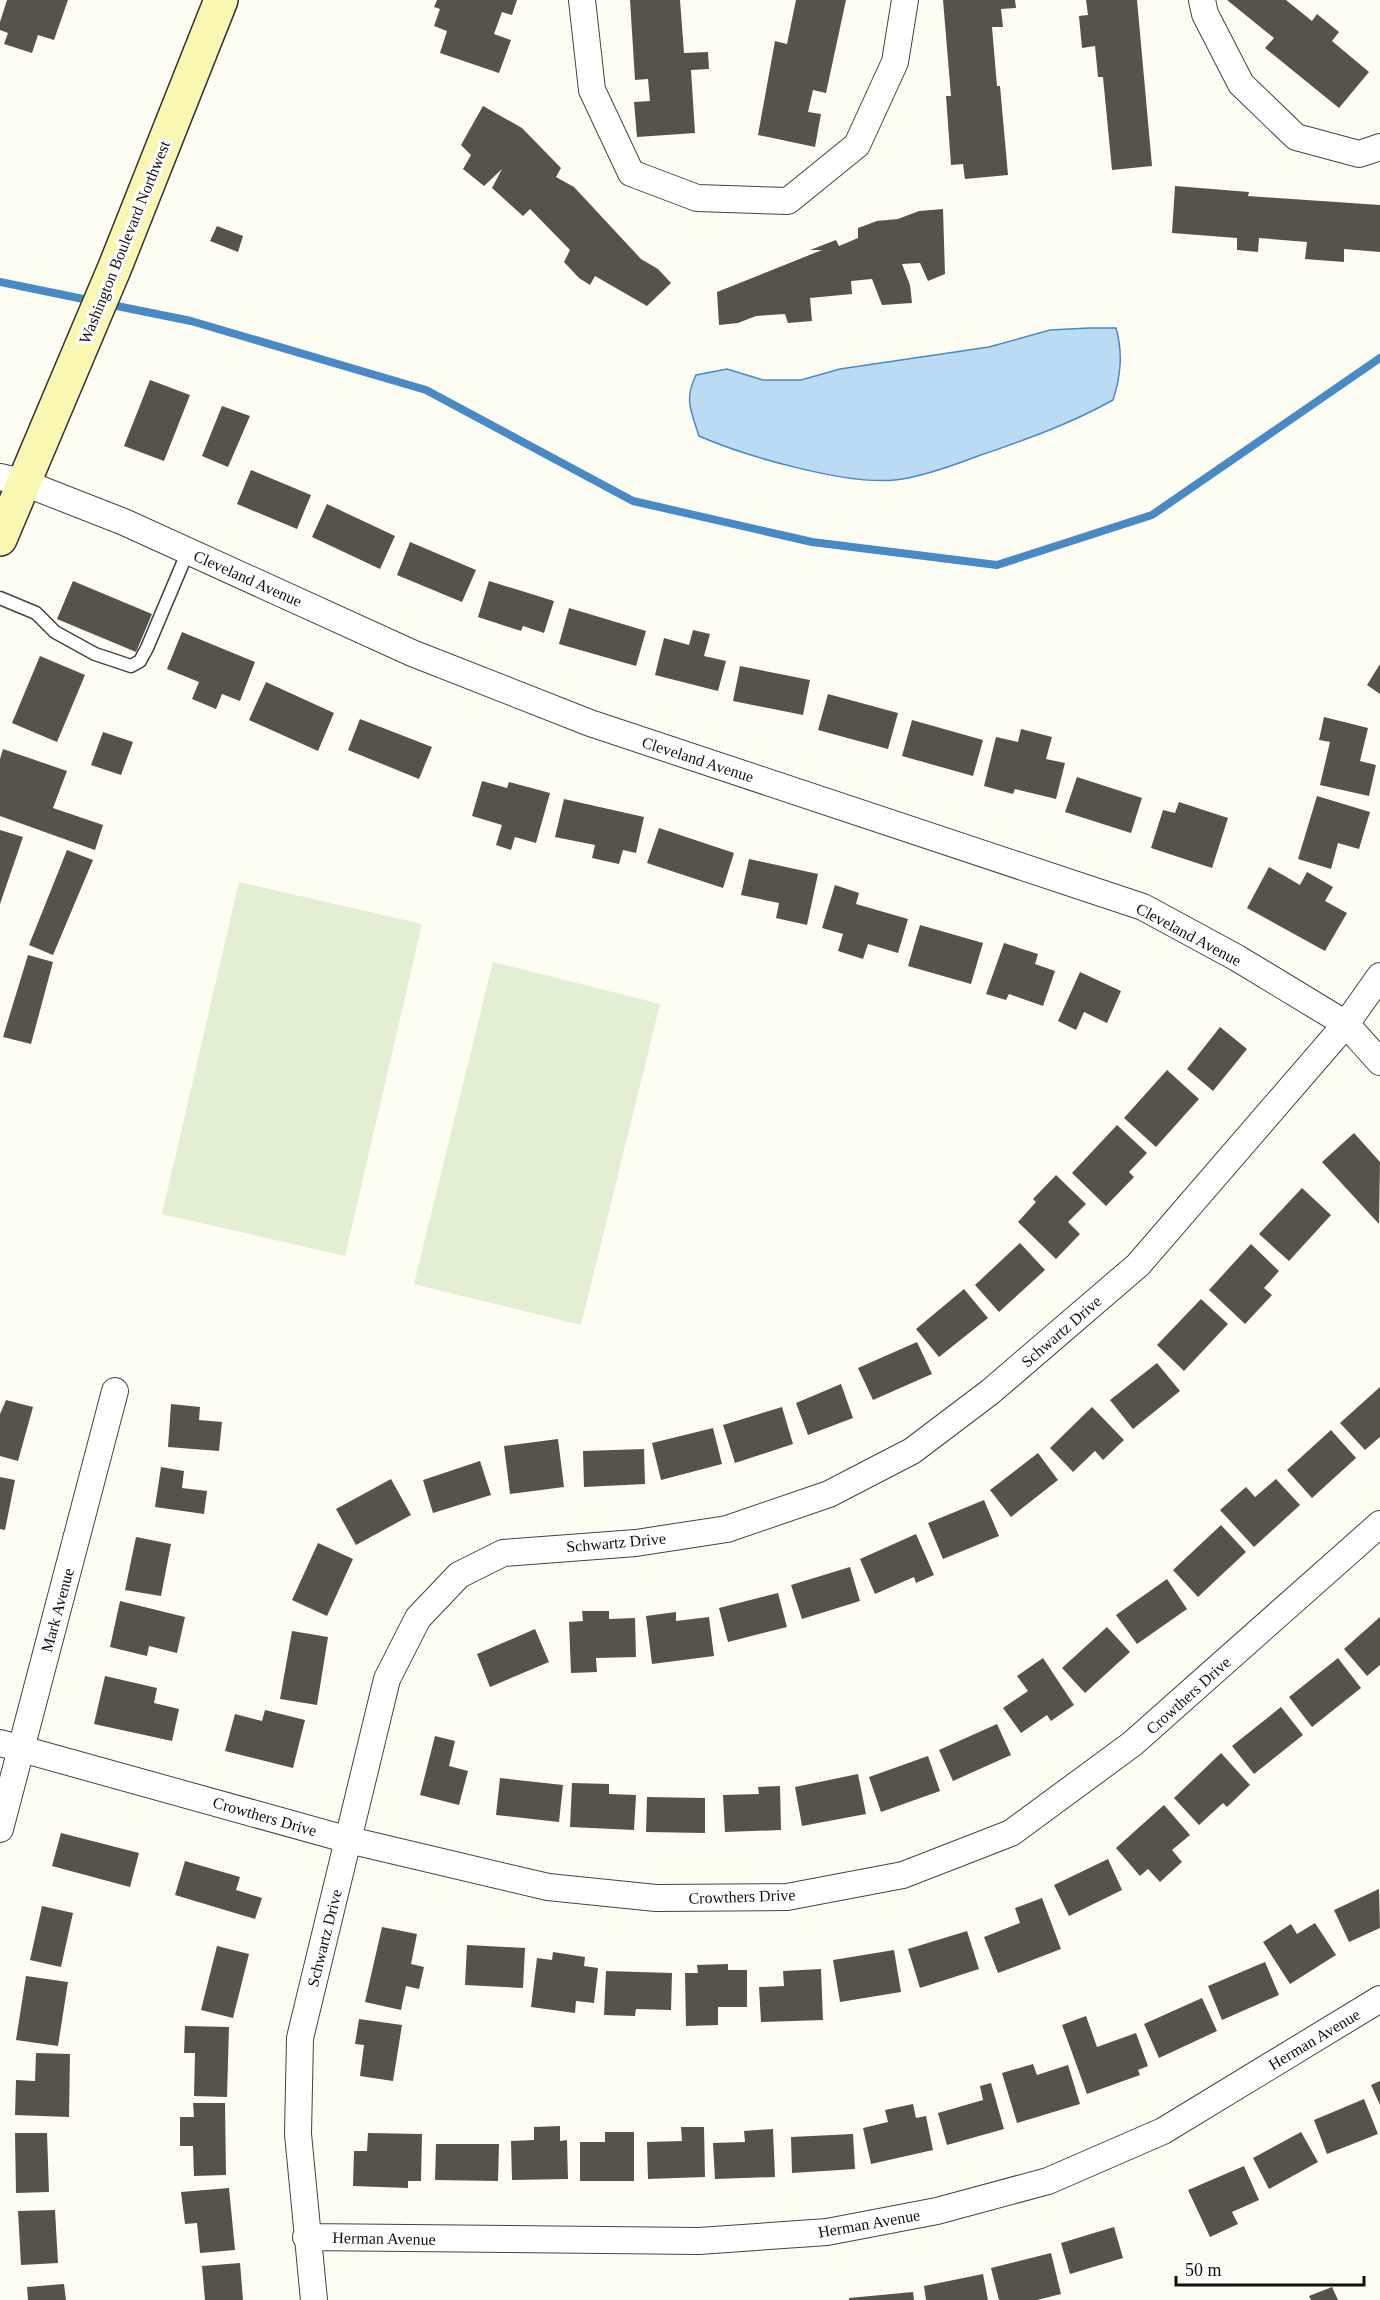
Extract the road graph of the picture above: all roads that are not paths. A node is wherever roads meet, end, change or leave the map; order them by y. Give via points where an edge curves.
1 (221, 0) edge
2 (582, 0) edge
3 (905, 0) edge
4 (1202, 0) edge
5 (1380, 147) edge
6 (11, 479) edge
7 (0, 539) edge
8 (188, 551) junction
9 (0, 598) edge
10 (1380, 976) edge
11 (1346, 1024) junction
12 (1380, 1062) edge
13 (116, 1391) dead end
14 (1380, 1524) edge
15 (10, 1745) edge
16 (0, 1829) edge
17 (349, 1840) junction
18 (1380, 1999) edge
19 (306, 2237) junction
20 (314, 2300) edge

1 - 6 main road, Washington Boulevard Northwest via 80,350
2 - 3 street via 592,90 631,173 697,198 788,201 857,145 896,62
4 - 5 street via 1205,14 1241,84 1296,137 1359,154
6 - 7 main road, Washington Boulevard Northwest
6 - 8 street, Cleveland Avenue
8 - 9 lane via 147,648 140,661 131,666 95,654 56,632 36,613
8 - 11 street, Cleveland Avenue via 412,653 590,723 1143,907
10 - 11 street, Schwartz Drive
11 - 12 street, Cleveland Avenue
11 - 17 street, Schwartz Drive via 1138,1265 990,1392 912,1451 829,1494 727,1529 636,1543 503,1552 459,1575 418,1618 387,1679
13 - 15 street, Mark Avenue
14 - 17 street, Crowthers Drive via 1123,1751 1011,1833 903,1875 787,1897 656,1898 548,1887
15 - 16 street, Mark Avenue
15 - 17 street, Crowthers Drive
17 - 19 street, Schwartz Drive via 300,2038 298,2134
18 - 19 street, Herman Avenue via 1163,2131 1047,2181 937,2211 827,2232 699,2241
19 - 20 street, Schwartz Drive

